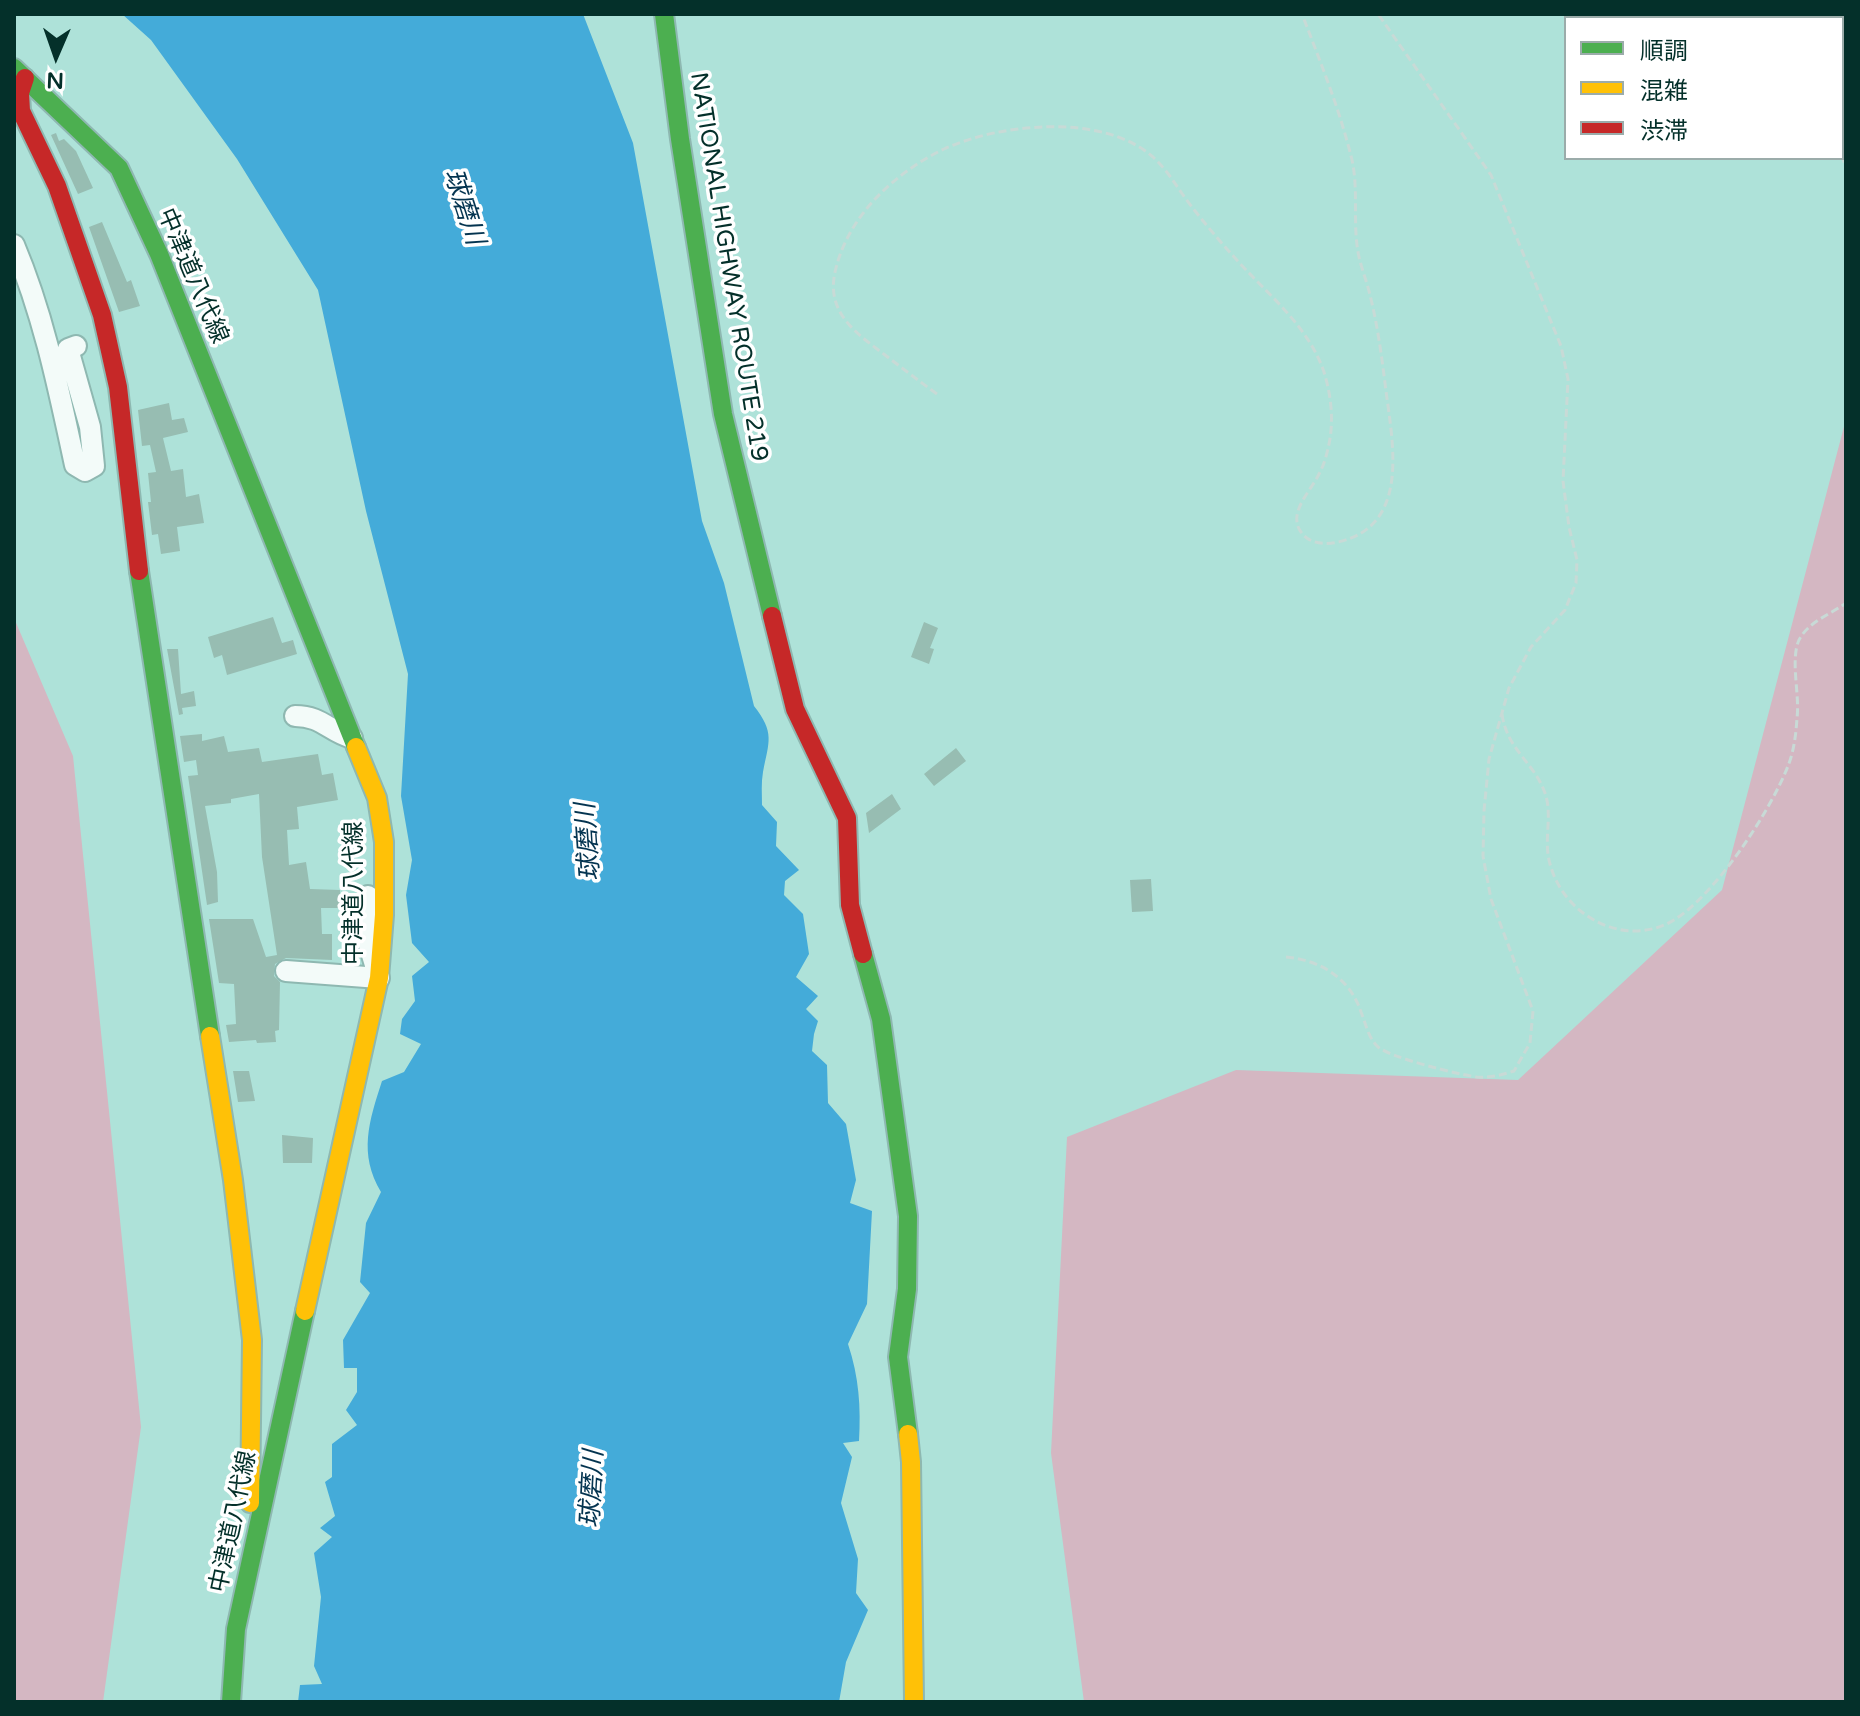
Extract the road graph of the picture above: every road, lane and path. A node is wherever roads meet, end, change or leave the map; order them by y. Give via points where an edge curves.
1 (664, 14) edge
2 (1302, 14) edge
3 (1378, 14) edge
4 (20, 73) edge
5 (14, 245) edge
6 (76, 346) dead end
7 (937, 394) dead end
8 (1846, 603) edge
9 (1501, 711) junction
10 (295, 716) dead end
11 (352, 738) junction
12 (368, 896) dead end
13 (1286, 957) dead end
14 (286, 971) dead end
15 (379, 978) junction
16 (257, 1527) junction
17 (231, 1702) edge
18 (914, 1702) edge

1 - 18 main road, NATIONAL HIGHWAY ROUTE 219 via 723,414 795,709 847,818 850,905 881,1019 908,1216 907,1289 898,1357 911,1462
2 - 7 path via 1352,162 1356,238 1385,381 1394,469 1386,504 1373,524 1353,537 1329,543 1311,541 1298,529 1297,515 1322,467 1332,431 1330,396 1317,356 1300,327 1230,253 1163,167 1124,138 1037,128 986,134 920,163 859,219 839,253 832,283 837,310 851,330
3 - 9 path via 1491,175 1566,365 1563,481 1576,583 1565,610 1519,667
4 - 11 main road, 中津道八代線 via 119,168 159,254
4 - 16 main road via 21,111 57,186 118,387 144,614 233,1180 252,1340 250,1501
5 - 6 street via 34,297 75,465 85,471 94,466 90,427 68,349
8 - 9 path via 1810,626 1799,641 1798,713 1788,767 1742,848 1693,905 1651,929 1628,932 1600,924 1562,889 1548,855 1546,797 1508,737
9 - 13 path via 1486,785 1483,845 1491,899 1533,1011 1530,1043 1514,1071 1478,1077 1389,1054 1371,1039 1354,996 1336,976 1312,962
10 - 11 street via 313,716
11 - 15 main road, 中津道八代線 via 377,798 384,842
12 - 15 street via 369,945
14 - 15 street
15 - 16 main road, 中津道八代線
16 - 17 main road, 中津道八代線 via 236,1629

